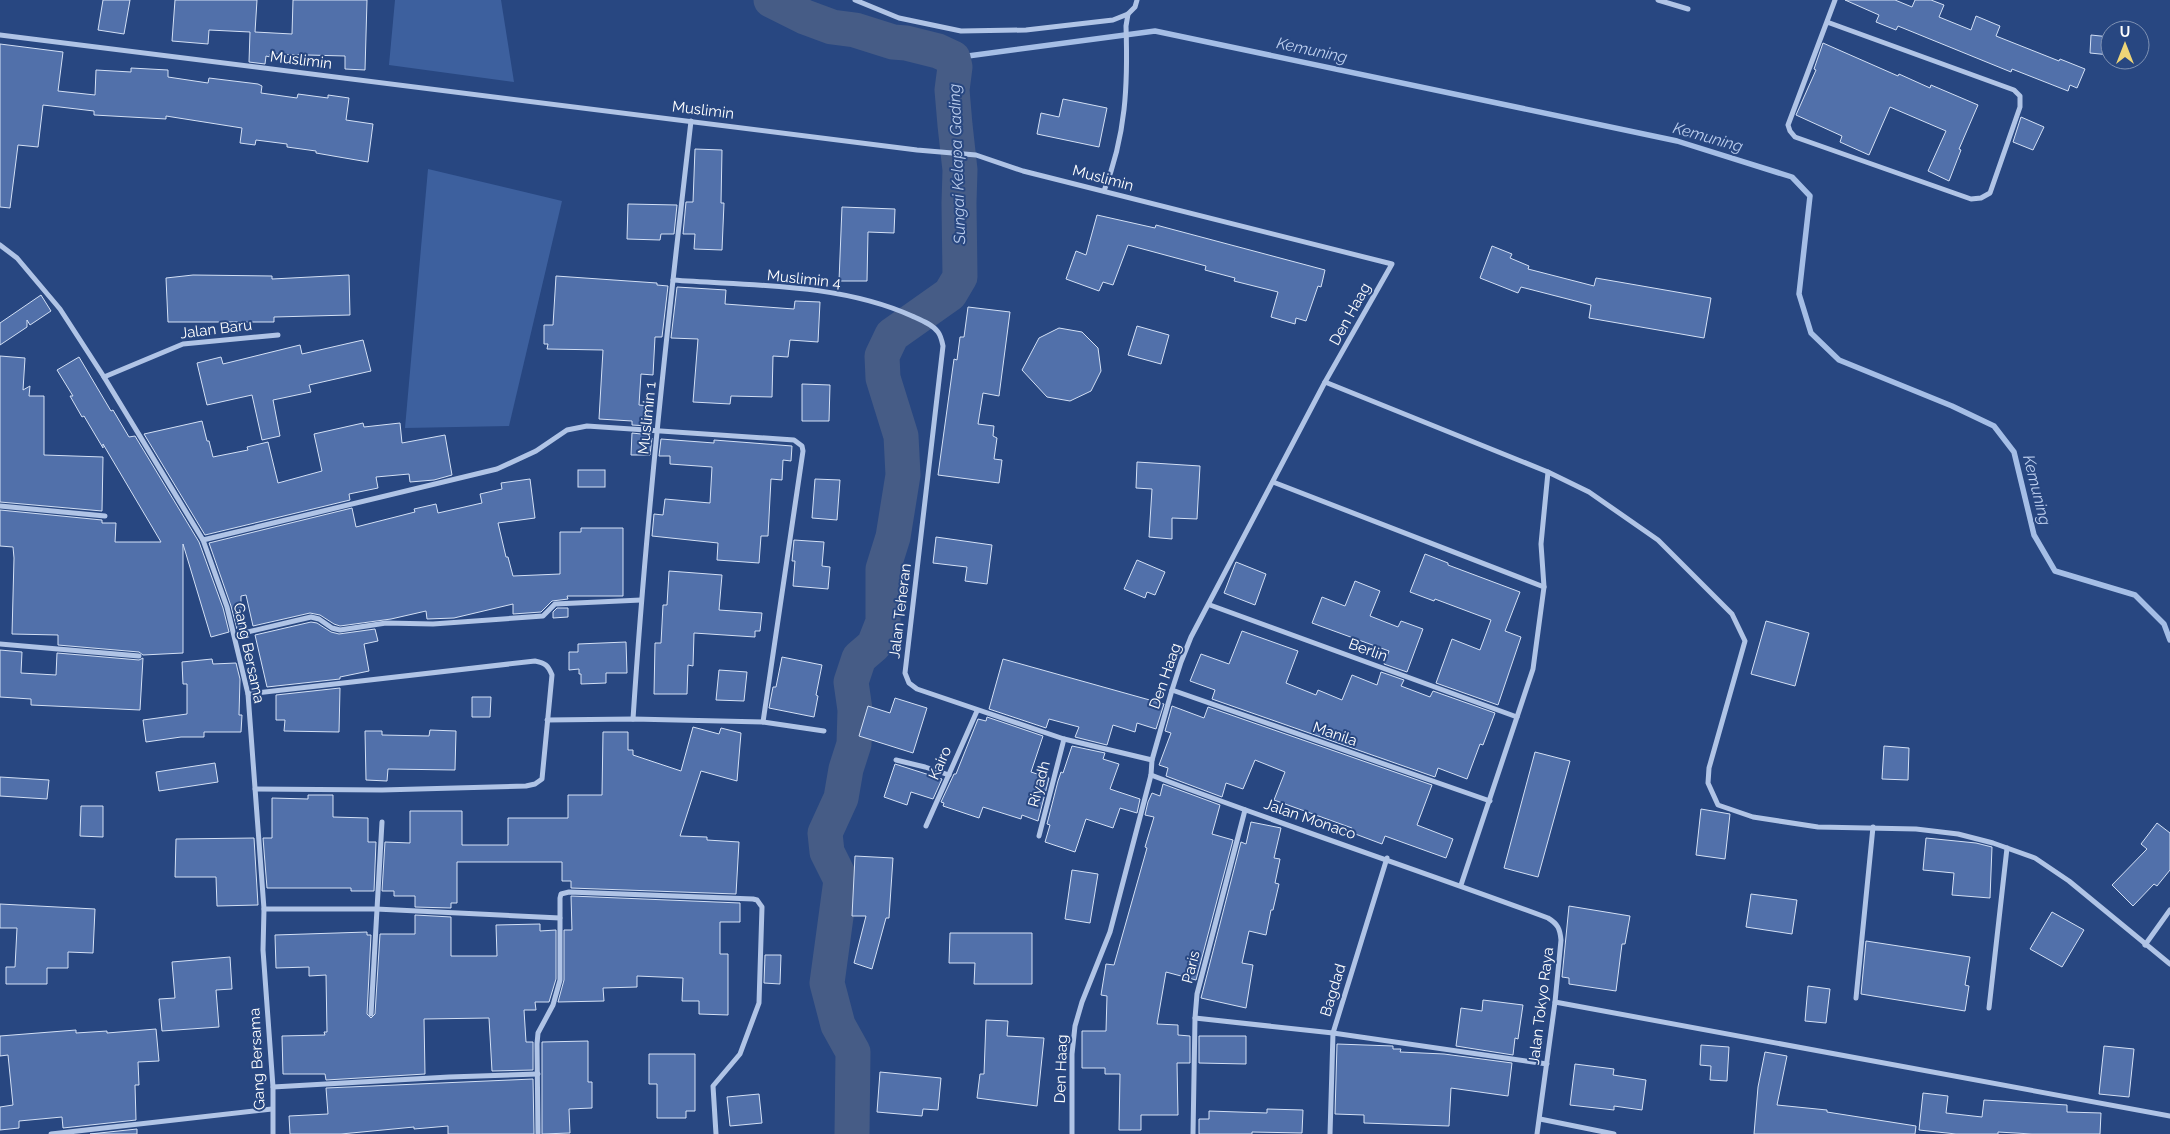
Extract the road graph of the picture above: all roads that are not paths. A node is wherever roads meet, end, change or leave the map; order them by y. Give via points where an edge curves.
1 (856, 0) edge
2 (1137, 0) edge
3 (1658, 0) edge
4 (1835, 0) edge
5 (1688, 9) dead end
6 (1128, 14) junction
7 (1827, 22) junction
8 (0, 35) edge
9 (691, 121) junction
10 (1104, 191) junction
11 (0, 245) edge
12 (1392, 264) joint
13 (673, 280) junction
14 (927, 323) joint
15 (278, 335) dead end
16 (104, 377) junction
17 (1325, 382) junction
18 (659, 431) junction
19 (1548, 472) junction
20 (1273, 482) junction
21 (0, 506) edge
22 (105, 516) dead end
23 (203, 540) junction
24 (1544, 587) junction
25 (641, 600) junction
26 (1210, 605) junction
27 (235, 635) junction
28 (0, 644) edge
29 (139, 656) dead end
30 (1172, 690) junction
31 (248, 694) junction
32 (977, 711) junction
33 (1517, 717) junction
34 (634, 719) junction
35 (547, 720) junction
36 (763, 722) junction
37 (824, 731) dead end
38 (1064, 739) junction
39 (896, 760) dead end
40 (1152, 760) junction
41 (1151, 774) junction
42 (949, 775) junction
43 (255, 789) junction
44 (1490, 801) junction
45 (1245, 810) junction
46 (382, 822) dead end
47 (926, 826) dead end
48 (1873, 827) junction
49 (1039, 836) dead end
50 (2007, 848) junction
51 (1387, 858) junction
52 (1461, 886) junction
53 (376, 909) junction
54 (264, 910) junction
55 (2170, 910) edge
56 (560, 918) junction
57 (2145, 945) junction
58 (2170, 964) edge
59 (1856, 998) dead end
60 (1555, 1002) junction
61 (1989, 1008) dead end
62 (371, 1014) dead end
63 (1195, 1018) junction
64 (1333, 1033) junction
65 (1547, 1064) junction
66 (538, 1074) junction
67 (273, 1087) junction
68 (272, 1109) junction
69 (2170, 1116) edge
70 (1540, 1119) junction
71 (51, 1134) edge
72 (273, 1134) edge
73 (538, 1134) edge
74 (716, 1134) edge
75 (1072, 1134) edge
76 (1193, 1134) edge
77 (1330, 1134) edge
78 (1537, 1134) edge
79 (1614, 1134) edge

1 - 6 street via 899,18 961,31 1026,30 1113,20
2 - 6 street
3 - 5 street
4 - 7 street
6 - 10 street via 1126,97 1120,142
7 - 7 street via 2014,90 2020,96 2020,107 1990,193 1971,199 1795,137 1788,125
8 - 9 street, Muslimin
9 - 10 street, Muslimin via 976,155 1023,171
9 - 13 street, Muslimin 1
10 - 12 street, Muslimin
11 - 16 street, Gang Bersama via 17,258 60,310
12 - 17 street, Den Haag
13 - 14 street, Muslimin 4 via 811,290 901,311
13 - 18 street, Muslimin 1
14 - 32 street, Jalan Teheran via 938,332 943,346 905,673 909,683 917,689
15 - 16 street, Jalan Baru via 182,344
16 - 23 street, Gang Bersama
17 - 19 street
17 - 20 street, Den Haag
18 - 23 street via 587,426 571,428 536,451 497,469
18 - 25 street, Muslimin 1
18 - 36 street via 794,440 802,446
19 - 24 street via 1541,544
19 - 48 street via 1589,492 1658,540 1732,614 1745,641 1709,768 1708,783 1718,805 1753,817 1818,827
20 - 24 street
20 - 26 street, Den Haag
21 - 22 street
23 - 27 street, Gang Bersama
24 - 33 street via 1532,669
25 - 27 street via 556,604 543,616 433,624 386,623 340,630 311,617
25 - 34 street, Muslimin 1
26 - 30 street, Den Haag via 1191,637
26 - 33 street, Berlin
27 - 31 street, Gang Bersama
28 - 29 street
30 - 40 street, Den Haag
30 - 44 street, Manila
31 - 35 street via 535,661 549,667 552,675
31 - 43 street, Gang Bersama
32 - 38 street, Jalan Teheran
32 - 42 street, Kairo
33 - 44 street
34 - 35 street
34 - 36 street
35 - 43 street via 542,779 535,784 382,790
36 - 37 street
38 - 40 street, Jalan Teheran
38 - 49 street, Riyadh
39 - 42 street
40 - 41 street, Den Haag
41 - 45 street, Jalan Monaco
41 - 75 street, Den Haag via 1110,932 1082,1002 1076,1026 1072,1054
42 - 47 street, Kairo
43 - 54 street, Gang Bersama
44 - 52 street
45 - 51 street, Jalan Monaco
45 - 63 street, Paris via 1197,994
46 - 53 street
48 - 50 street via 1958,834
48 - 59 street
50 - 57 street via 2035,858 2069,881
50 - 61 street
51 - 52 street, Jalan Monaco
51 - 64 street, Bagdad
52 - 60 street, Jalan Tokyo Raya via 1556,923 1562,940
53 - 54 street
53 - 56 street
53 - 62 street
54 - 67 street, Gang Bersama via 262,950
55 - 57 street
56 - 66 street via 560,980 553,1005 538,1032
56 - 74 street via 561,894 569,892 753,899 761,903 759,1003 740,1054 713,1086
57 - 58 street
60 - 65 street, Jalan Tokyo Raya
60 - 69 street
63 - 64 street
63 - 76 street, Paris
64 - 65 street
64 - 77 street, Bagdad
65 - 70 street, Jalan Tokyo Raya
66 - 67 street
66 - 73 street
67 - 68 street, Gang Bersama
68 - 71 street
68 - 72 street, Gang Bersama
70 - 78 street, Jalan Tokyo Raya
70 - 79 street

